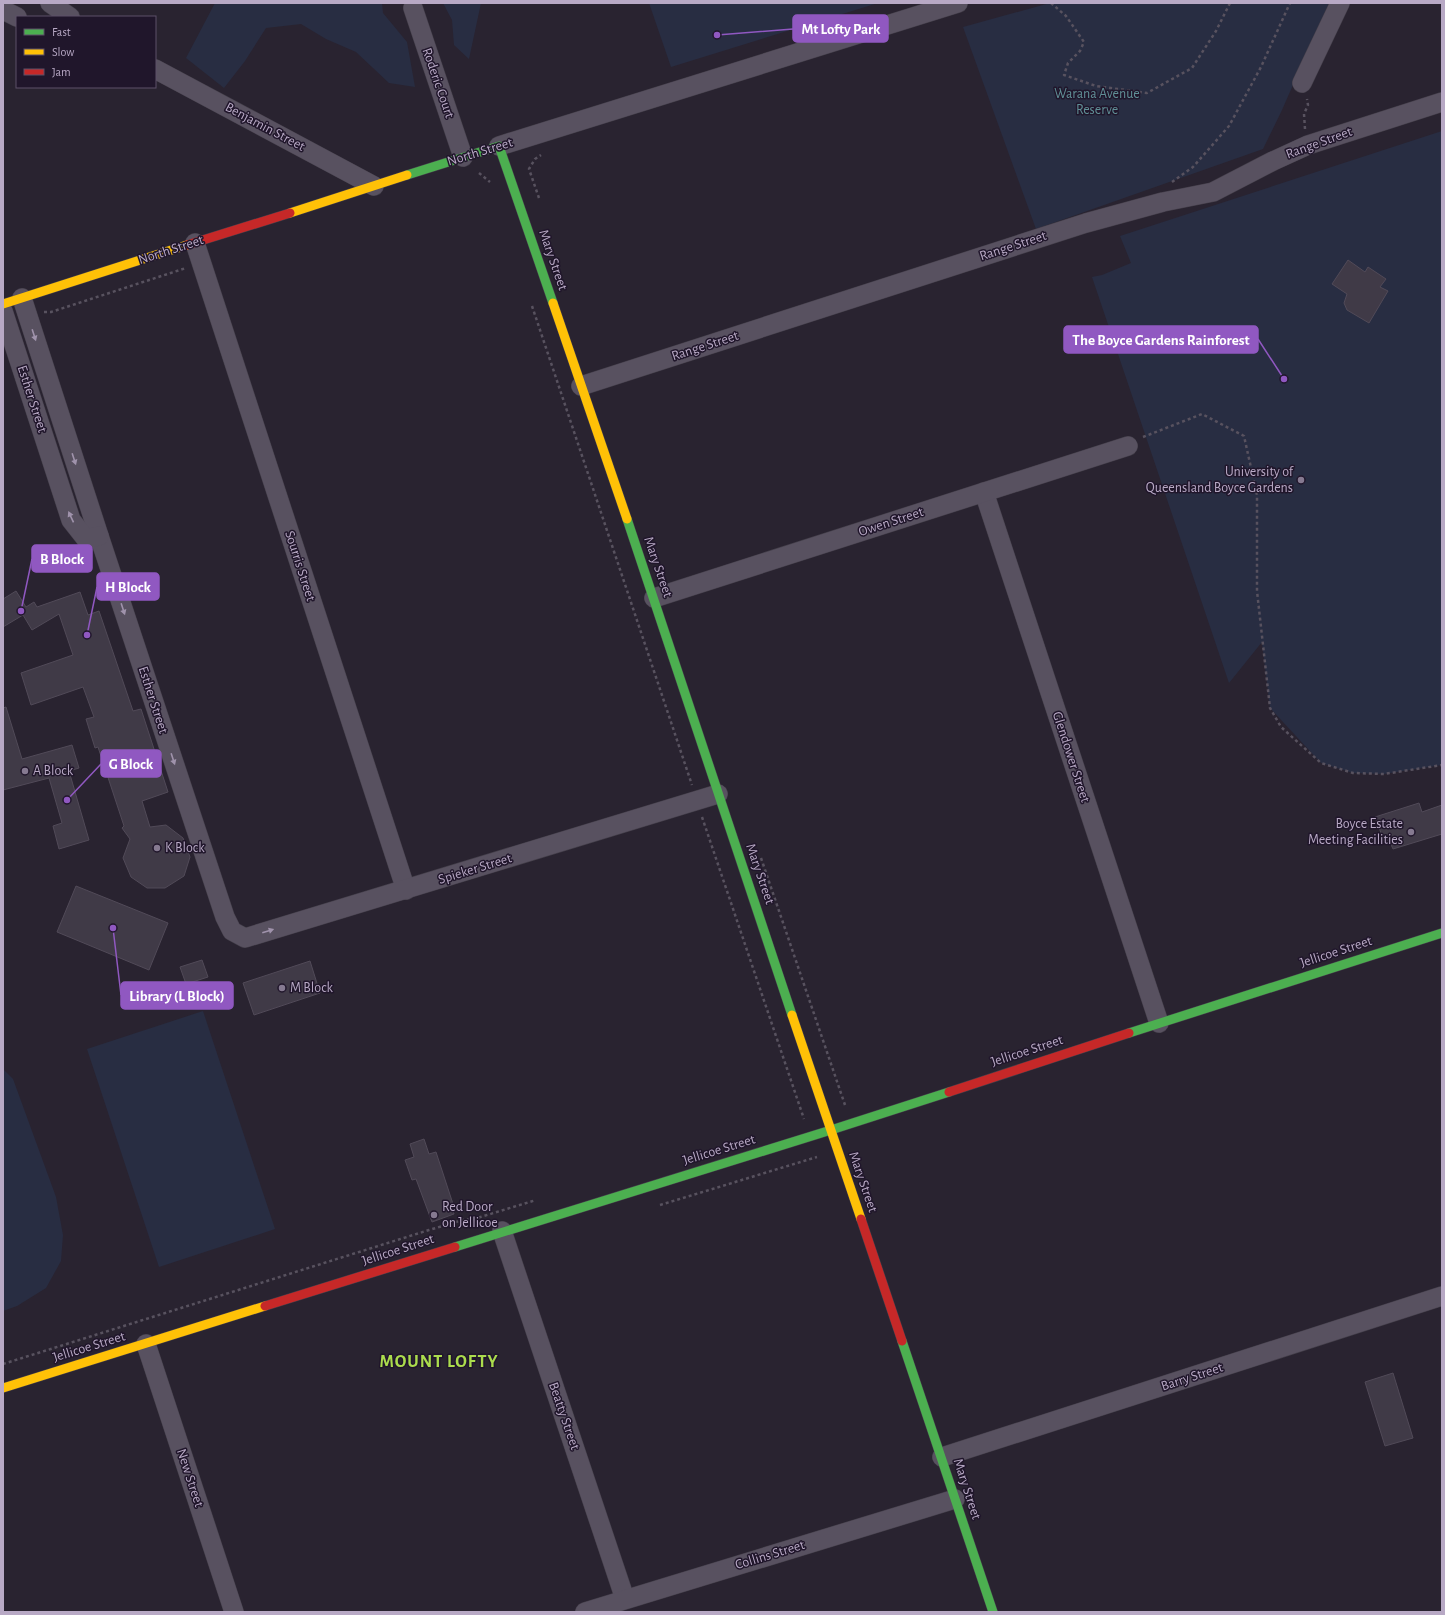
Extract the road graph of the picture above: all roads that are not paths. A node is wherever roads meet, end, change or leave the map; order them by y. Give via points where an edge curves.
1 (50, 3) edge
2 (958, 3) edge
3 (1340, 3) edge
4 (413, 8) dead end
5 (3, 10) edge
6 (16, 16) edge
7 (69, 16) edge
8 (156, 70) edge
9 (1302, 83) road end
10 (1442, 102) edge
11 (499, 146) junction
12 (469, 164) junction
13 (374, 186) junction
14 (195, 243) junction
15 (22, 298) junction
16 (3, 304) edge
17 (3, 311) edge
18 (581, 386) junction
19 (1128, 446) road end
20 (984, 492) junction
21 (99, 536) junction
22 (654, 598) junction
23 (718, 794) junction
24 (406, 890) junction
25 (232, 931) joint
26 (1442, 933) edge
27 (1159, 1023) junction
28 (831, 1130) junction
29 (502, 1232) junction
30 (1442, 1296) edge
31 (146, 1344) junction
32 (3, 1388) edge
33 (942, 1457) junction
34 (956, 1499) junction
35 (625, 1600) junction
36 (234, 1612) edge
37 (585, 1612) edge
38 (993, 1612) edge

1 - 7 street
2 - 11 street, North Street
3 - 9 street
4 - 12 street, Roderic Court
5 - 6 street
8 - 13 street, Benjamin Street
10 - 18 street, Range Street via 1308,145 1213,192 1163,202 1086,223
11 - 12 street, North Street
11 - 18 street, Mary Street
12 - 13 street, North Street
13 - 14 street, North Street
14 - 15 street, North Street
14 - 24 street, Sourris Street
15 - 16 street, North Street
15 -> 21 street, Esther Street
21 -> 17 street, Esther Street via 86,539 72,520
18 - 22 street, Mary Street
19 - 20 street, Owen Street
20 - 22 street, Owen Street
20 - 27 street, Glendower Street
21 -> 25 street, Esther Street
22 - 23 street, Mary Street
23 - 24 street, Spieker Street
23 - 28 street, Mary Street
25 -> 24 street, Spieker Street via 245,938
26 - 27 street, Jellicoe Street
27 - 28 street, Jellicoe Street
28 - 29 street, Jellicoe Street
28 - 33 street, Mary Street
29 - 31 street, Jellicoe Street
29 - 35 street, Beatty Street
30 - 33 street, Barry Street
31 - 32 street, Jellicoe Street
31 - 36 street, New Street
33 - 34 street, Mary Street
34 - 35 street, Collins Street
34 - 38 street, Mary Street
35 - 37 street, Collins Street

